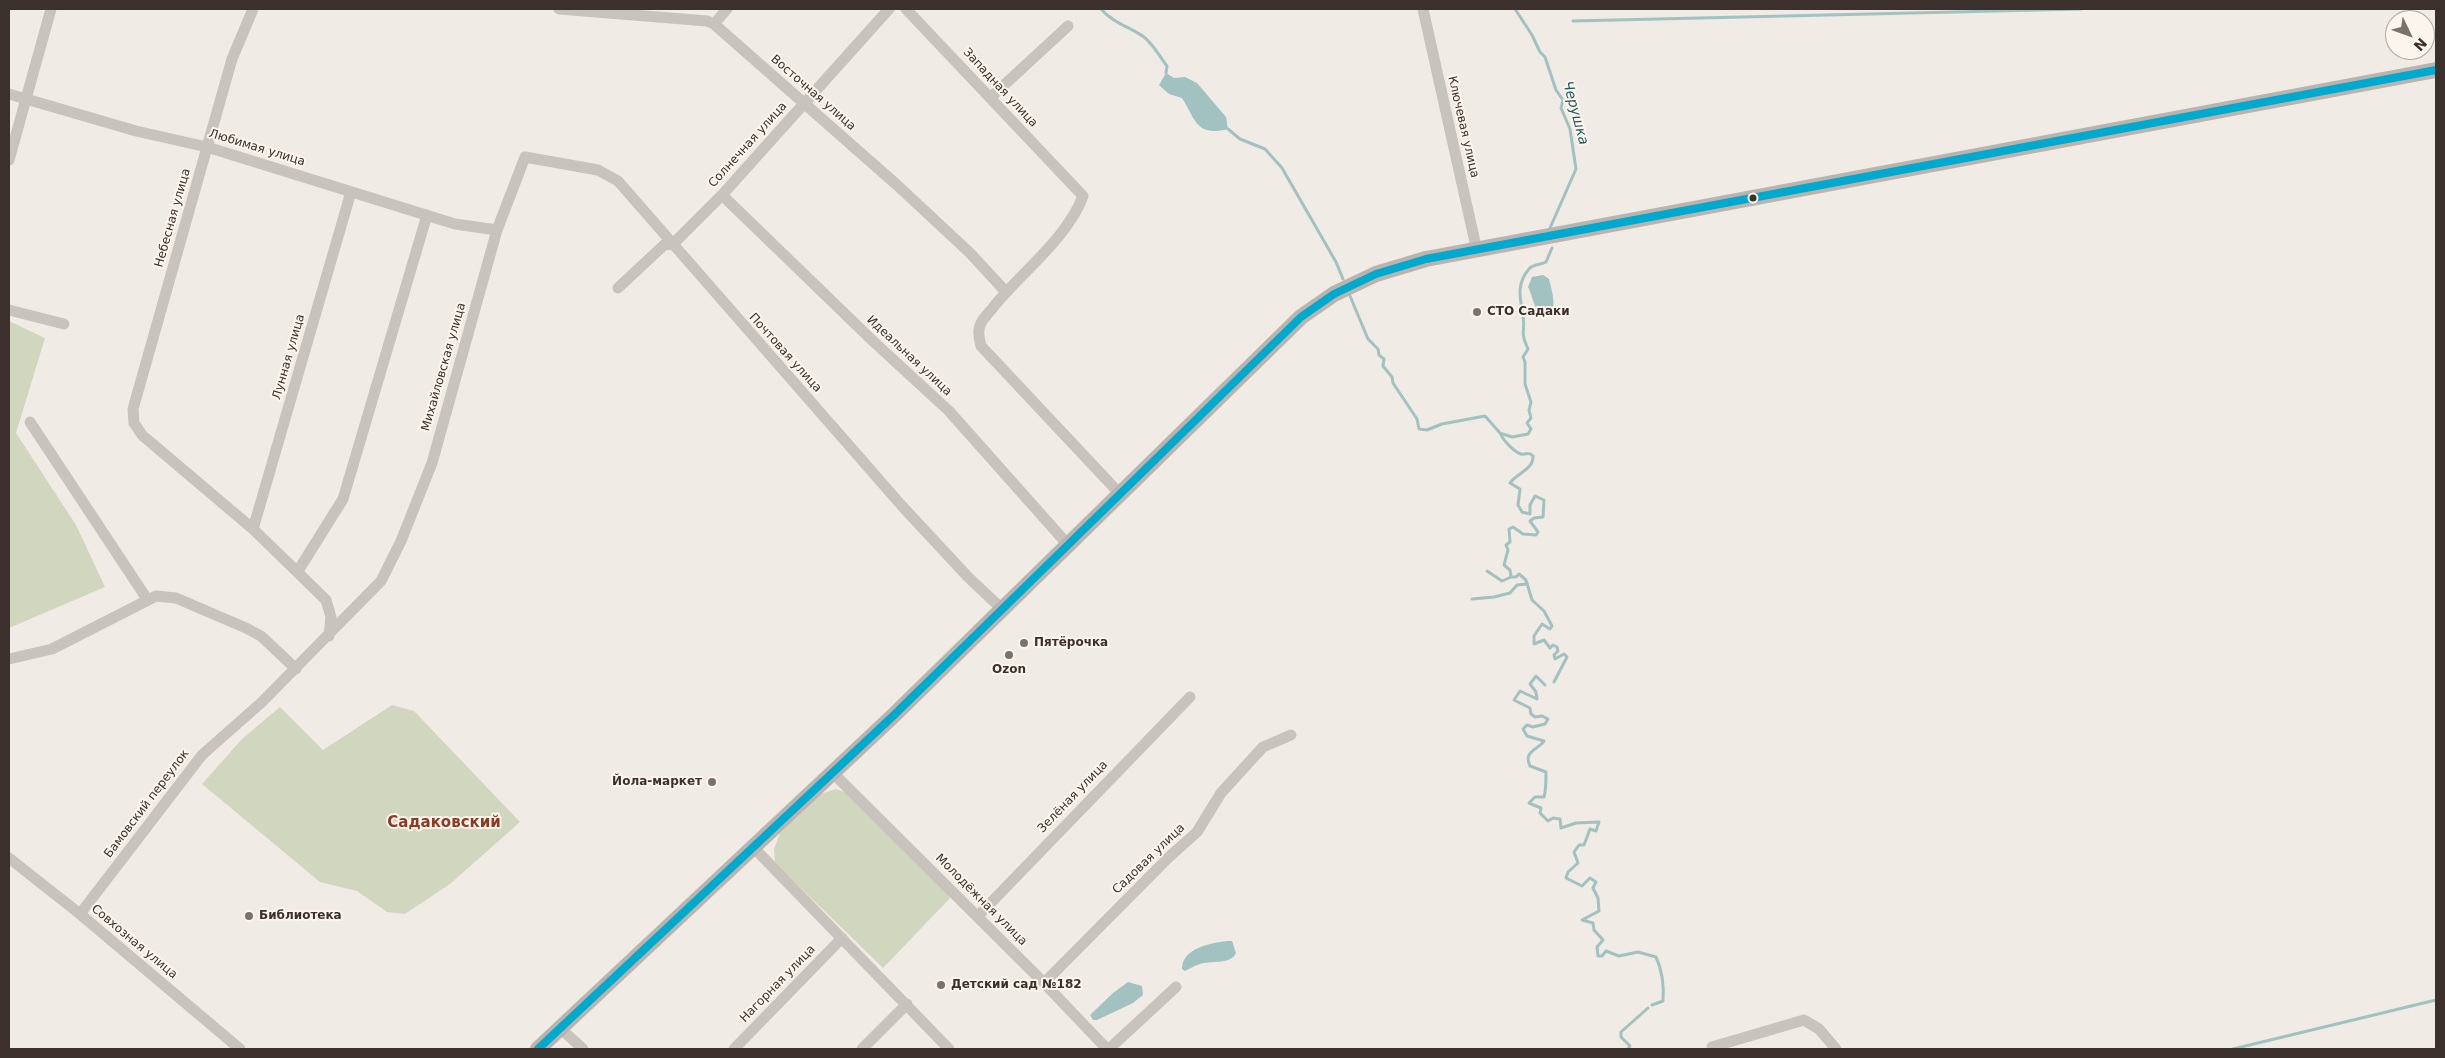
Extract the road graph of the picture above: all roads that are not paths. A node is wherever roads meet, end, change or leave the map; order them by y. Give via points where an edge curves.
1 (51, 9) edge
2 (253, 9) edge
3 (558, 9) edge
4 (727, 9) edge
5 (889, 9) edge
6 (906, 9) edge
7 (1423, 9) edge
8 (638, 12) edge
9 (714, 24) junction
10 (1068, 26) dead end
11 (2436, 70) edge
12 (9, 94) edge
13 (990, 98) junction
14 (25, 99) junction
15 (804, 104) junction
16 (207, 146) junction
17 (525, 157) joint
18 (9, 160) edge
19 (351, 192) junction
20 (722, 194) junction
21 (427, 215) junction
22 (497, 230) junction
23 (673, 244) junction
24 (1477, 251) junction
25 (618, 288) dead end
26 (1006, 292) junction
27 (9, 310) edge
28 (64, 324) dead end
29 (30, 422) dead end
30 (1121, 495) junction
31 (253, 529) junction
32 (1069, 546) junction
33 (298, 571) junction
34 (381, 581) joint
35 (146, 599) junction
36 (1003, 610) junction
37 (329, 636) junction
38 (9, 659) edge
39 (296, 669) junction
40 (1190, 697) dead end
41 (1291, 735) dead end
42 (833, 773) junction
43 (753, 847) junction
44 (9, 858) edge
45 (80, 914) junction
46 (978, 916) junction
47 (842, 938) junction
48 (1044, 982) junction
49 (1176, 987) dead end
50 (907, 1004) junction
51 (560, 1028) junction
52 (1712, 1047) dead end
53 (240, 1049) edge
54 (538, 1049) edge
55 (583, 1049) edge
56 (734, 1049) edge
57 (862, 1049) edge
58 (950, 1049) edge
59 (1108, 1049) edge
60 (1836, 1049) edge

1 - 14 street
2 - 16 street, Небесная улица via 232,60
3 - 8 street
4 - 9 street
5 - 15 street, Солнечная улица
6 - 13 street, Западная улица
7 - 24 street, Ключевая улица
8 - 9 street
9 - 15 street, Восточная улица
10 - 13 street
11 - 24 main road
12 - 14 street, Любимая улица
13 - 26 street, Западная улица via 1082,196 1079,207 1051,244
14 - 16 street, Любимая улица
14 - 18 street
15 - 20 street, Солнечная улица
15 - 26 street, Восточная улица via 970,253
16 - 19 street, Любимая улица
16 - 31 street, Небесная улица via 133,409 134,423 142,435
17 - 22 street, Михайловская улица
17 - 23 street, Почтовая улица via 598,170 618,181
19 - 21 street, Любимая улица
19 - 31 street, Лунная улица
20 - 23 street, Солнечная улица
20 - 32 street, Идеальная улица via 949,411
21 - 22 street, Любимая улица via 456,224
21 - 33 street via 343,499
22 - 34 street, Михайловская улица via 432,463
23 - 25 street, Солнечная улица via 664,245
23 - 36 street, Почтовая улица via 902,506
24 - 30 main road via 1426,259 1376,274 1334,294 1302,317
26 - 30 street via 980,324 978,336 981,346
27 - 28 street
29 - 35 street
30 - 32 main road
31 - 33 street
32 - 36 main road
33 - 37 street via 326,600 331,617
34 - 37 street, Бамовский переулок
35 - 38 street via 52,649
35 - 39 street via 156,596 176,598 246,628 261,636
36 - 42 main road
37 - 39 street, Бамовский переулок
39 - 45 street, Бамовский переулок via 244,720 202,754
40 - 46 street, Зелёная улица
41 - 48 street, Садовая улица via 1263,747 1221,792 1197,832
42 - 43 main road
42 - 46 street, Молодёжная улица
43 - 47 street
43 - 51 main road
44 - 45 street, Совхозная улица
45 - 53 street, Совхозная улица
46 - 48 street, Молодёжная улица
47 - 50 street
47 - 56 street, Нагорная улица
48 - 59 street, Молодёжная улица
49 - 59 street
50 - 57 street
50 - 58 street
51 - 54 main road
51 - 55 street
52 - 60 street via 1804,1020 1819,1029

